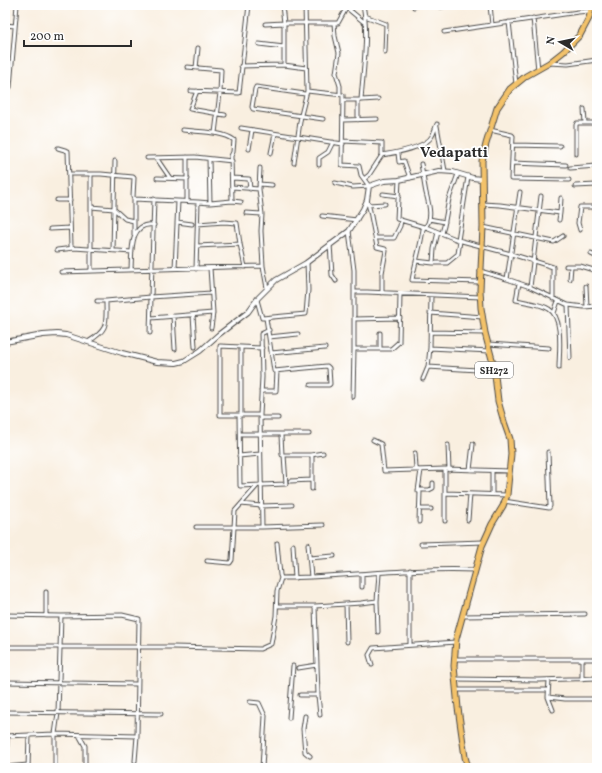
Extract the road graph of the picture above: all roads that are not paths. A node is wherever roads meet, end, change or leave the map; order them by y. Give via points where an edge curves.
1 (17, 5) edge
2 (249, 5) edge
3 (282, 5) edge
4 (305, 5) edge
5 (354, 5) edge
6 (363, 5) edge
7 (450, 5) edge
8 (458, 5) edge
9 (490, 5) edge
10 (440, 7) dead end
11 (593, 7) edge
12 (348, 8) edge
13 (364, 10) junction
14 (357, 16) junction
15 (365, 16) junction
16 (534, 18) junction
17 (365, 22) junction
18 (509, 22) junction
19 (284, 23) junction
20 (306, 23) junction
21 (334, 23) junction
22 (265, 24) dead end
23 (5, 25) edge
24 (492, 25) junction
25 (15, 26) junction
26 (444, 32) dead end
27 (259, 44) dead end
28 (284, 47) junction
29 (198, 48) dead end
30 (384, 52) dead end
31 (597, 60) edge
32 (549, 63) junction
33 (284, 65) junction
34 (241, 66) junction
35 (187, 67) dead end
36 (196, 68) junction
37 (306, 68) junction
38 (538, 70) junction
39 (516, 84) junction
40 (5, 86) edge
41 (191, 91) dead end
42 (197, 92) junction
43 (306, 92) junction
44 (220, 93) junction
45 (340, 94) junction
46 (378, 99) dead end
47 (343, 100) junction
48 (360, 100) junction
49 (584, 109) dead end
50 (218, 114) junction
51 (225, 115) dead end
52 (301, 116) junction
53 (323, 118) dead end
54 (377, 119) dead end
55 (343, 120) junction
56 (358, 120) junction
57 (585, 123) junction
58 (597, 123) edge
59 (241, 128) dead end
60 (183, 130) dead end
61 (252, 130) junction
62 (490, 130) junction
63 (215, 133) junction
64 (274, 134) junction
65 (298, 137) junction
66 (333, 142) junction
67 (343, 143) junction
68 (514, 145) junction
69 (560, 146) dead end
70 (58, 148) dead end
71 (248, 149) dead end
72 (271, 153) dead end
73 (398, 153) junction
74 (429, 153) dead end
75 (442, 153) junction
76 (576, 154) dead end
77 (382, 155) junction
78 (187, 157) junction
79 (147, 158) dead end
80 (157, 159) junction
81 (209, 159) junction
82 (115, 161) dead end
83 (232, 161) junction
84 (294, 163) dead end
85 (512, 163) junction
86 (421, 164) dead end
87 (319, 165) dead end
88 (566, 165) dead end
89 (597, 166) edge
90 (260, 168) dead end
91 (570, 168) dead end
92 (445, 171) junction
93 (69, 174) junction
94 (91, 174) junction
95 (458, 174) junction
96 (114, 175) junction
97 (424, 175) junction
98 (468, 177) junction
99 (157, 178) dead end
100 (170, 178) junction
101 (232, 178) junction
102 (410, 178) junction
103 (188, 179) junction
104 (364, 179) junction
105 (481, 179) junction
106 (399, 180) junction
107 (569, 180) dead end
108 (259, 184) junction
109 (335, 184) dead end
110 (272, 185) dead end
111 (597, 185) edge
112 (369, 186) junction
113 (575, 186) dead end
114 (232, 187) junction
115 (250, 188) junction
116 (259, 189) junction
117 (520, 192) dead end
118 (383, 194) dead end
119 (399, 196) junction
120 (541, 196) dead end
121 (561, 198) dead end
122 (134, 199) junction
123 (154, 199) junction
124 (57, 200) dead end
125 (70, 200) junction
126 (178, 200) junction
127 (367, 200) junction
128 (187, 201) junction
129 (232, 201) junction
130 (198, 202) junction
131 (241, 202) dead end
132 (210, 203) junction
133 (385, 204) dead end
134 (482, 204) junction
135 (368, 205) junction
136 (91, 207) junction
137 (596, 207) edge
138 (517, 208) junction
139 (114, 209) junction
140 (539, 210) junction
141 (246, 213) dead end
142 (560, 213) junction
143 (262, 214) junction
144 (322, 216) dead end
145 (429, 219) junction
146 (357, 220) junction
147 (401, 220) junction
148 (559, 220) dead end
149 (134, 221) junction
150 (177, 222) junction
151 (445, 222) junction
152 (596, 222) edge
153 (192, 224) dead end
154 (198, 224) junction
155 (154, 225) junction
156 (425, 227) junction
157 (483, 227) junction
158 (70, 228) junction
159 (50, 229) dead end
160 (580, 230) dead end
161 (349, 231) junction
162 (440, 232) junction
163 (514, 233) junction
164 (134, 235) junction
165 (563, 236) dead end
166 (376, 238) junction
167 (536, 238) junction
168 (459, 240) junction
169 (597, 241) edge
170 (240, 244) junction
171 (330, 244) junction
172 (197, 246) junction
173 (482, 246) junction
174 (74, 248) junction
175 (90, 249) junction
176 (57, 250) dead end
177 (113, 250) junction
178 (132, 252) junction
179 (511, 254) junction
180 (591, 254) dead end
181 (597, 257) edge
182 (580, 260) dead end
183 (416, 261) junction
184 (532, 261) junction
185 (307, 262) junction
186 (433, 263) junction
187 (263, 266) junction
188 (566, 266) dead end
189 (571, 266) junction
190 (580, 266) junction
191 (245, 267) junction
192 (210, 268) junction
193 (152, 269) junction
194 (175, 269) junction
195 (196, 269) junction
196 (131, 270) junction
197 (91, 271) junction
198 (480, 271) junction
199 (597, 271) edge
200 (60, 272) dead end
201 (507, 279) junction
202 (570, 279) dead end
203 (336, 281) dead end
204 (480, 282) junction
205 (518, 283) junction
206 (586, 286) dead end
207 (530, 287) junction
208 (267, 288) junction
209 (212, 292) junction
210 (354, 292) junction
211 (382, 293) junction
212 (400, 294) junction
213 (430, 295) junction
214 (152, 297) junction
215 (481, 297) junction
216 (553, 298) junction
217 (257, 300) junction
218 (97, 301) dead end
219 (106, 301) junction
220 (558, 301) junction
221 (568, 305) junction
222 (597, 306) edge
223 (587, 307) junction
224 (213, 313) junction
225 (430, 313) junction
226 (554, 313) junction
227 (193, 315) junction
228 (173, 316) junction
229 (483, 316) junction
230 (150, 318) junction
231 (266, 318) junction
232 (400, 318) junction
233 (354, 319) junction
234 (211, 328) dead end
235 (269, 330) junction
236 (430, 332) junction
237 (485, 332) junction
238 (380, 333) dead end
239 (150, 334) dead end
240 (298, 334) dead end
241 (270, 337) junction
242 (214, 338) junction
243 (5, 342) edge
244 (88, 342) junction
245 (488, 344) junction
246 (220, 346) junction
247 (194, 347) dead end
248 (241, 347) junction
249 (175, 348) dead end
250 (262, 348) junction
251 (325, 348) dead end
252 (430, 348) junction
253 (549, 348) dead end
254 (354, 349) junction
255 (380, 349) junction
256 (490, 351) junction
257 (271, 353) junction
258 (570, 358) dead end
259 (428, 366) junction
260 (559, 368) dead end
261 (277, 371) junction
262 (494, 371) junction
263 (423, 379) dead end
264 (311, 385) dead end
265 (261, 390) junction
266 (353, 397) dead end
267 (240, 415) junction
268 (260, 416) junction
269 (278, 418) dead end
270 (240, 434) junction
271 (309, 434) dead end
272 (260, 435) junction
273 (281, 435) junction
274 (373, 440) dead end
275 (472, 444) dead end
276 (448, 446) dead end
277 (548, 452) dead end
278 (323, 453) dead end
279 (415, 453) dead end
280 (260, 454) junction
281 (284, 455) junction
282 (311, 455) junction
283 (239, 456) junction
284 (419, 470) junction
285 (447, 470) junction
286 (470, 470) junction
287 (492, 471) junction
288 (510, 471) junction
289 (312, 480) junction
290 (290, 481) dead end
291 (433, 483) dead end
292 (259, 485) junction
293 (312, 489) dead end
294 (418, 490) junction
295 (445, 493) junction
296 (470, 494) junction
297 (492, 494) junction
298 (507, 495) junction
299 (504, 501) junction
300 (241, 504) junction
301 (292, 505) dead end
302 (261, 506) junction
303 (419, 509) junction
304 (431, 509) dead end
305 (445, 520) dead end
306 (468, 520) dead end
307 (419, 522) dead end
308 (323, 525) dead end
309 (196, 527) dead end
310 (233, 527) junction
311 (262, 527) junction
312 (484, 542) junction
313 (277, 543) dead end
314 (308, 544) dead end
315 (421, 544) dead end
316 (293, 545) dead end
317 (334, 556) dead end
318 (309, 558) junction
319 (207, 561) dead end
320 (410, 570) junction
321 (476, 570) junction
322 (362, 574) junction
323 (379, 574) junction
324 (311, 577) junction
325 (281, 578) junction
326 (295, 578) junction
327 (362, 587) dead end
328 (46, 592) dead end
329 (377, 601) junction
330 (346, 604) junction
331 (277, 606) junction
332 (315, 606) junction
333 (5, 614) edge
334 (585, 614) dead end
335 (46, 616) junction
336 (61, 616) junction
337 (462, 616) junction
338 (378, 632) dead end
339 (346, 642) dead end
340 (456, 642) junction
341 (410, 646) junction
342 (5, 647) edge
343 (59, 648) junction
344 (138, 648) junction
345 (455, 659) junction
346 (582, 659) junction
347 (597, 659) edge
348 (317, 665) junction
349 (372, 665) dead end
350 (293, 666) dead end
351 (298, 668) dead end
352 (597, 678) edge
353 (456, 679) junction
354 (582, 679) junction
355 (549, 680) junction
356 (5, 682) edge
357 (59, 682) junction
358 (137, 684) junction
359 (456, 690) junction
360 (548, 690) junction
361 (300, 695) dead end
362 (318, 695) junction
363 (548, 697) junction
364 (597, 699) edge
365 (250, 702) dead end
366 (553, 710) dead end
367 (5, 712) edge
368 (58, 712) junction
369 (137, 713) junction
370 (161, 714) dead end
371 (320, 715) dead end
372 (305, 716) dead end
373 (289, 718) dead end
374 (55, 734) junction
375 (29, 735) junction
376 (79, 735) junction
377 (6, 736) edge
378 (137, 736) junction
379 (310, 756) dead end
380 (135, 761) dead end
381 (28, 766) edge
382 (85, 766) dead end
383 (6, 767) edge
384 (55, 768) edge
385 (262, 768) edge
386 (468, 768) edge

1 - 25 street
2 - 34 street
3 - 19 street
4 - 20 street
5 - 12 street
6 - 13 street
7 - 8 street
7 - 10 street
9 - 24 street
11 - 16 street via 578,12
11 - 32 main road, SH272 via 580,35
12 - 14 street
12 - 21 street via 338,23
13 - 14 street
13 - 15 street
14 - 17 street
15 - 17 street
15 - 30 street via 386,24
16 - 18 street
16 - 38 street
17 - 48 street
18 - 24 street
18 - 39 street
19 - 20 street
19 - 22 street
19 - 28 street
20 - 21 street
20 - 37 street
21 - 45 street via 339,53 336,73
23 - 25 street
24 - 26 street
25 - 40 street via 10,86
27 - 28 street
28 - 33 street
29 - 36 street
31 - 32 street via 568,64
32 - 38 main road, SH272
33 - 34 street
33 - 37 street
34 - 44 street via 239,93
35 - 36 street
36 - 44 street via 221,70
37 - 43 street
38 - 39 main road, SH272
39 - 62 main road, SH272 via 497,108
41 - 42 street
42 - 44 street
42 - 50 street via 190,109
43 - 45 street
43 - 52 street
43 - 52 street via 256,87 255,89 253,109
44 - 50 street
45 - 47 street via 343,95
46 - 48 street
47 - 48 street
47 - 55 street
48 - 56 street
49 - 57 street
50 - 51 street
50 - 63 street
52 - 53 street
52 - 65 street
54 - 56 street
55 - 56 street
55 - 67 street
57 - 58 street
57 - 76 street via 576,124
59 - 61 street
60 - 63 street
61 - 64 street
61 - 71 street
62 - 68 street via 512,135
62 - 105 main road, SH272 via 482,161
63 - 83 street via 230,136 234,140
64 - 65 street
64 - 72 street
65 - 66 street
65 - 84 street
66 - 67 street
66 - 87 street via 328,152 319,158
67 - 77 street via 382,143
67 - 104 street via 342,165 359,166
68 - 69 street
68 - 85 street
70 - 93 street via 68,151
73 - 75 street via 432,138 437,124
73 - 77 street
73 - 102 street via 399,162 404,161
74 - 75 street
75 - 92 street
77 - 104 street
78 - 80 street
78 - 81 street
78 - 103 street
79 - 80 street
80 - 100 street
81 - 83 street
81 - 132 street
82 - 96 street
83 - 101 street
85 - 88 street
85 - 107 street via 511,179
86 - 97 street
89 - 91 street
90 - 108 street
92 - 95 street
92 - 97 street
93 - 94 street
93 - 125 street
94 - 96 street
94 - 136 street
95 - 98 street
95 - 151 street via 449,199
96 - 122 street via 134,177
96 - 139 street
97 - 102 street
97 - 145 street
98 - 105 street
98 - 168 street
99 - 100 street
100 - 103 street
101 - 114 street
101 - 115 street via 249,179
102 - 106 street
103 - 128 street
104 - 112 street
105 - 134 main road, SH272
106 - 112 street
106 - 119 street
108 - 110 street
108 - 116 street
109 - 112 street
111 - 113 street
112 - 127 street
114 - 115 street
114 - 129 street
115 - 116 street
116 - 143 street
117 - 138 street
118 - 119 street
119 - 147 street via 397,219
120 - 140 street
121 - 142 street
122 - 123 street
122 - 149 street
123 - 126 street
123 - 155 street
124 - 125 street
125 - 158 street
126 - 128 street
126 - 150 street
127 - 135 street
127 - 146 street
128 - 130 street
129 - 131 street
129 - 132 street
130 - 132 street
130 - 154 street
133 - 135 street
134 - 138 street
134 - 157 main road, SH272
135 - 166 street
136 - 139 street
136 - 175 street
137 - 152 street
137 - 160 street via 580,207
138 - 140 street
138 - 163 street
139 - 149 street via 125,219
139 - 177 street
140 - 142 street
140 - 167 street
141 - 143 street
142 - 148 street
143 - 187 street
144 - 146 street
145 - 151 street
145 - 156 street
146 - 161 street
147 - 156 street
147 - 166 street via 394,238
149 - 164 street
150 - 153 street
150 - 194 street
151 - 162 street
152 - 169 street
154 - 170 street via 237,223
154 - 172 street
155 - 164 street via 141,226
155 - 193 street
156 - 162 street
156 - 183 street
157 - 163 street
157 - 173 main road, SH272
158 - 159 street
158 - 174 street via 71,246
161 - 171 street
161 - 210 street
162 - 168 street
162 - 186 street via 434,249
163 - 167 street
163 - 179 street
164 - 178 street
165 - 167 street via 554,242
166 - 211 street via 377,247 386,251
167 - 184 street
168 - 173 street
168 - 186 street via 458,254 447,263
170 - 172 street
170 - 191 street
171 - 185 street
171 - 203 street via 332,275
172 - 195 street
173 - 179 street
173 - 198 main road, SH272
174 - 175 street
174 - 176 street
175 - 177 street
175 - 197 street
177 - 178 street
178 - 196 street
179 - 184 street
179 - 201 street
180 - 181 street
182 - 190 street
183 - 186 street
183 - 204 street via 412,280
184 - 207 street
184 - 216 street via 553,267
185 - 208 street
185 - 231 street via 306,314
187 - 191 street
187 - 208 street
188 - 189 street
189 - 190 street
189 - 202 street
190 - 199 street
191 - 192 street
192 - 195 street
192 - 209 street
193 - 194 street
193 - 196 street
193 - 214 street
194 - 195 street
196 - 197 street
197 - 200 street
198 - 201 street
198 - 204 main road, SH272
201 - 205 street
204 - 215 main road, SH272
205 - 207 street
205 - 226 street via 516,300 549,308
206 - 223 street
207 - 216 street
208 - 217 street
209 - 214 street
209 - 224 street
210 - 211 street
210 - 233 street
211 - 212 street
212 - 213 street
212 - 232 street
213 - 215 street
213 - 225 street
214 - 219 street
214 - 230 street
215 - 229 main road, SH272
216 - 220 street
217 - 231 street via 262,318
217 - 242 street via 248,312
218 - 219 street
219 - 244 street via 104,329 100,335
220 - 221 street
220 - 226 street
221 - 223 street
221 - 258 street
222 - 223 street
224 - 227 street
224 - 234 street
225 - 229 street
225 - 236 street
226 - 260 street via 559,327
227 - 228 street
227 - 247 street
228 - 230 street
228 - 249 street
229 - 237 main road, SH272
230 - 239 street
231 - 235 street
232 - 233 street
232 - 255 street via 399,342 391,349
233 - 254 street
235 - 241 street
235 - 250 street via 261,334
236 - 237 street
236 - 252 street
237 - 245 main road, SH272
238 - 255 street
240 - 241 street
241 - 257 street
242 - 244 street via 192,357 176,363 157,362
242 - 246 street
243 - 244 street via 56,334
245 - 253 street
245 - 256 main road, SH272
246 - 248 street
246 - 267 street via 220,415
248 - 250 street
248 - 267 street
250 - 265 street
251 - 257 street
252 - 256 street
252 - 259 street
254 - 255 street
254 - 266 street
256 - 262 main road, SH272
257 - 261 street via 274,371
259 - 262 street
259 - 263 street
261 - 264 street via 328,367 330,384
261 - 265 street via 276,391
262 - 288 main road, SH272 via 498,401 510,439
265 - 268 street
267 - 268 street
267 - 270 street
268 - 269 street
268 - 272 street
270 - 272 street
270 - 283 street
271 - 273 street
272 - 273 street
272 - 280 street
273 - 281 street
274 - 284 street via 381,444 384,471
275 - 286 street
276 - 285 street
277 - 299 street via 549,508
278 - 282 street
279 - 284 street via 416,468
280 - 283 street
280 - 292 street
281 - 282 street
281 - 292 street via 286,484
282 - 289 street
283 - 292 street via 240,486
284 - 285 street
284 - 294 street
285 - 286 street
285 - 295 street
286 - 287 street
287 - 288 street
287 - 297 street
288 - 298 main road, SH272
289 - 290 street
289 - 293 street
291 - 294 street via 433,488 429,490
292 - 300 street
292 - 302 street
294 - 303 street
295 - 296 street
295 - 305 street
296 - 297 street
296 - 306 street
297 - 298 street
298 - 299 main road, SH272
299 - 312 main road, SH272
300 - 302 street
300 - 310 street via 235,511
301 - 302 street
302 - 311 street
303 - 304 street
303 - 307 street
308 - 311 street
309 - 310 street
310 - 311 street
310 - 319 street via 230,563
312 - 315 street
312 - 321 main road, SH272
313 - 325 street
314 - 318 street
316 - 326 street
317 - 318 street
318 - 324 street
320 - 321 street
320 - 323 street
320 - 341 street
321 - 337 main road, SH272
322 - 323 street
322 - 324 street
322 - 327 street
323 - 329 street
324 - 326 street
325 - 326 street
325 - 331 street
328 - 335 street
329 - 330 street
329 - 338 street
330 - 332 street
330 - 339 street
331 - 332 street
331 - 344 street via 271,644 260,649
332 - 348 street
333 - 335 street
334 - 337 street
335 - 336 street
336 - 343 street
336 - 344 street via 122,615 139,619
337 - 340 main road, SH272
340 - 341 street
340 - 345 main road, SH272
341 - 349 street via 373,648 369,655
342 - 343 street
343 - 344 street
343 - 357 street
344 - 358 street
345 - 346 street
345 - 353 main road, SH272
346 - 347 street
346 - 354 street
348 - 351 street
348 - 362 street
350 - 373 street
352 - 354 street
353 - 355 street
353 - 359 main road, SH272
354 - 355 street
355 - 360 street
356 - 357 street
357 - 358 street
357 - 368 street
358 - 369 street
359 - 360 street
359 - 386 main road, SH272
360 - 363 street
361 - 362 street
362 - 371 street
363 - 364 street
363 - 366 street
365 - 385 street via 259,703 265,716
367 - 368 street
368 - 369 street
368 - 374 street
369 - 370 street
369 - 378 street
372 - 379 street via 305,752
374 - 375 street
374 - 376 street
374 - 384 street
375 - 377 street
375 - 381 street
376 - 378 street
376 - 382 street via 85,746
377 - 383 street
378 - 380 street
381 - 383 street

